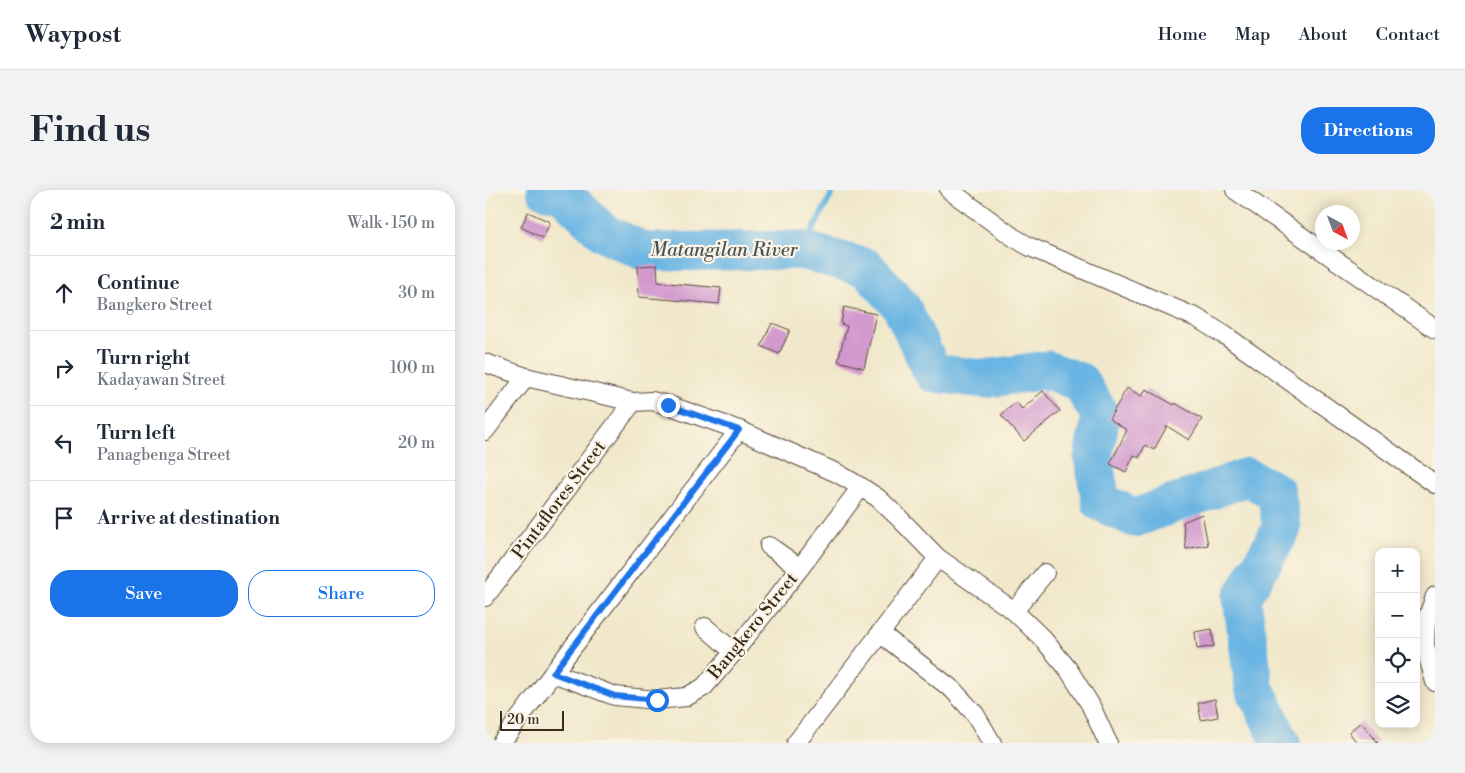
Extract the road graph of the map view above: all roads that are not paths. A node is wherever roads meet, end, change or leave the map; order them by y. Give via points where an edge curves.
1 (949, 190) edge
2 (1235, 190) edge
3 (1435, 329) edge
4 (485, 363) edge
5 (526, 376) junction
6 (633, 402) junction
7 (739, 430) junction
8 (485, 431) edge
9 (1435, 484) edge
10 (861, 487) junction
11 (769, 546) dead end
12 (938, 558) junction
13 (800, 568) junction
14 (1045, 572) dead end
15 (1435, 596) edge
16 (485, 597) edge
17 (1014, 611) junction
18 (705, 627) dead end
19 (880, 633) junction
20 (735, 652) junction
21 (553, 673) junction
22 (1435, 682) edge
23 (501, 743) edge
24 (796, 743) edge
25 (992, 743) edge
26 (1108, 743) edge

1 - 9 street via 1030,247 1197,318
2 - 3 street
4 - 5 street
5 - 6 street
5 - 8 street
6 - 7 street via 652,401 668,405
6 - 16 street, Pintaflores Street
7 - 10 street via 837,473
7 - 21 street
10 - 12 street via 899,518
10 - 13 street, Bangkero Street
11 - 13 street
12 - 17 street
12 - 19 street
13 - 20 street, Bangkero Street
14 - 17 street
15 - 22 street via 1426,622 1425,646
17 - 26 street via 1068,669 1090,704
18 - 20 street
19 - 24 street
19 - 25 street via 953,690 975,714
20 - 21 street, Bangkero Street via 704,687 686,697 657,700 615,696
21 - 23 street

